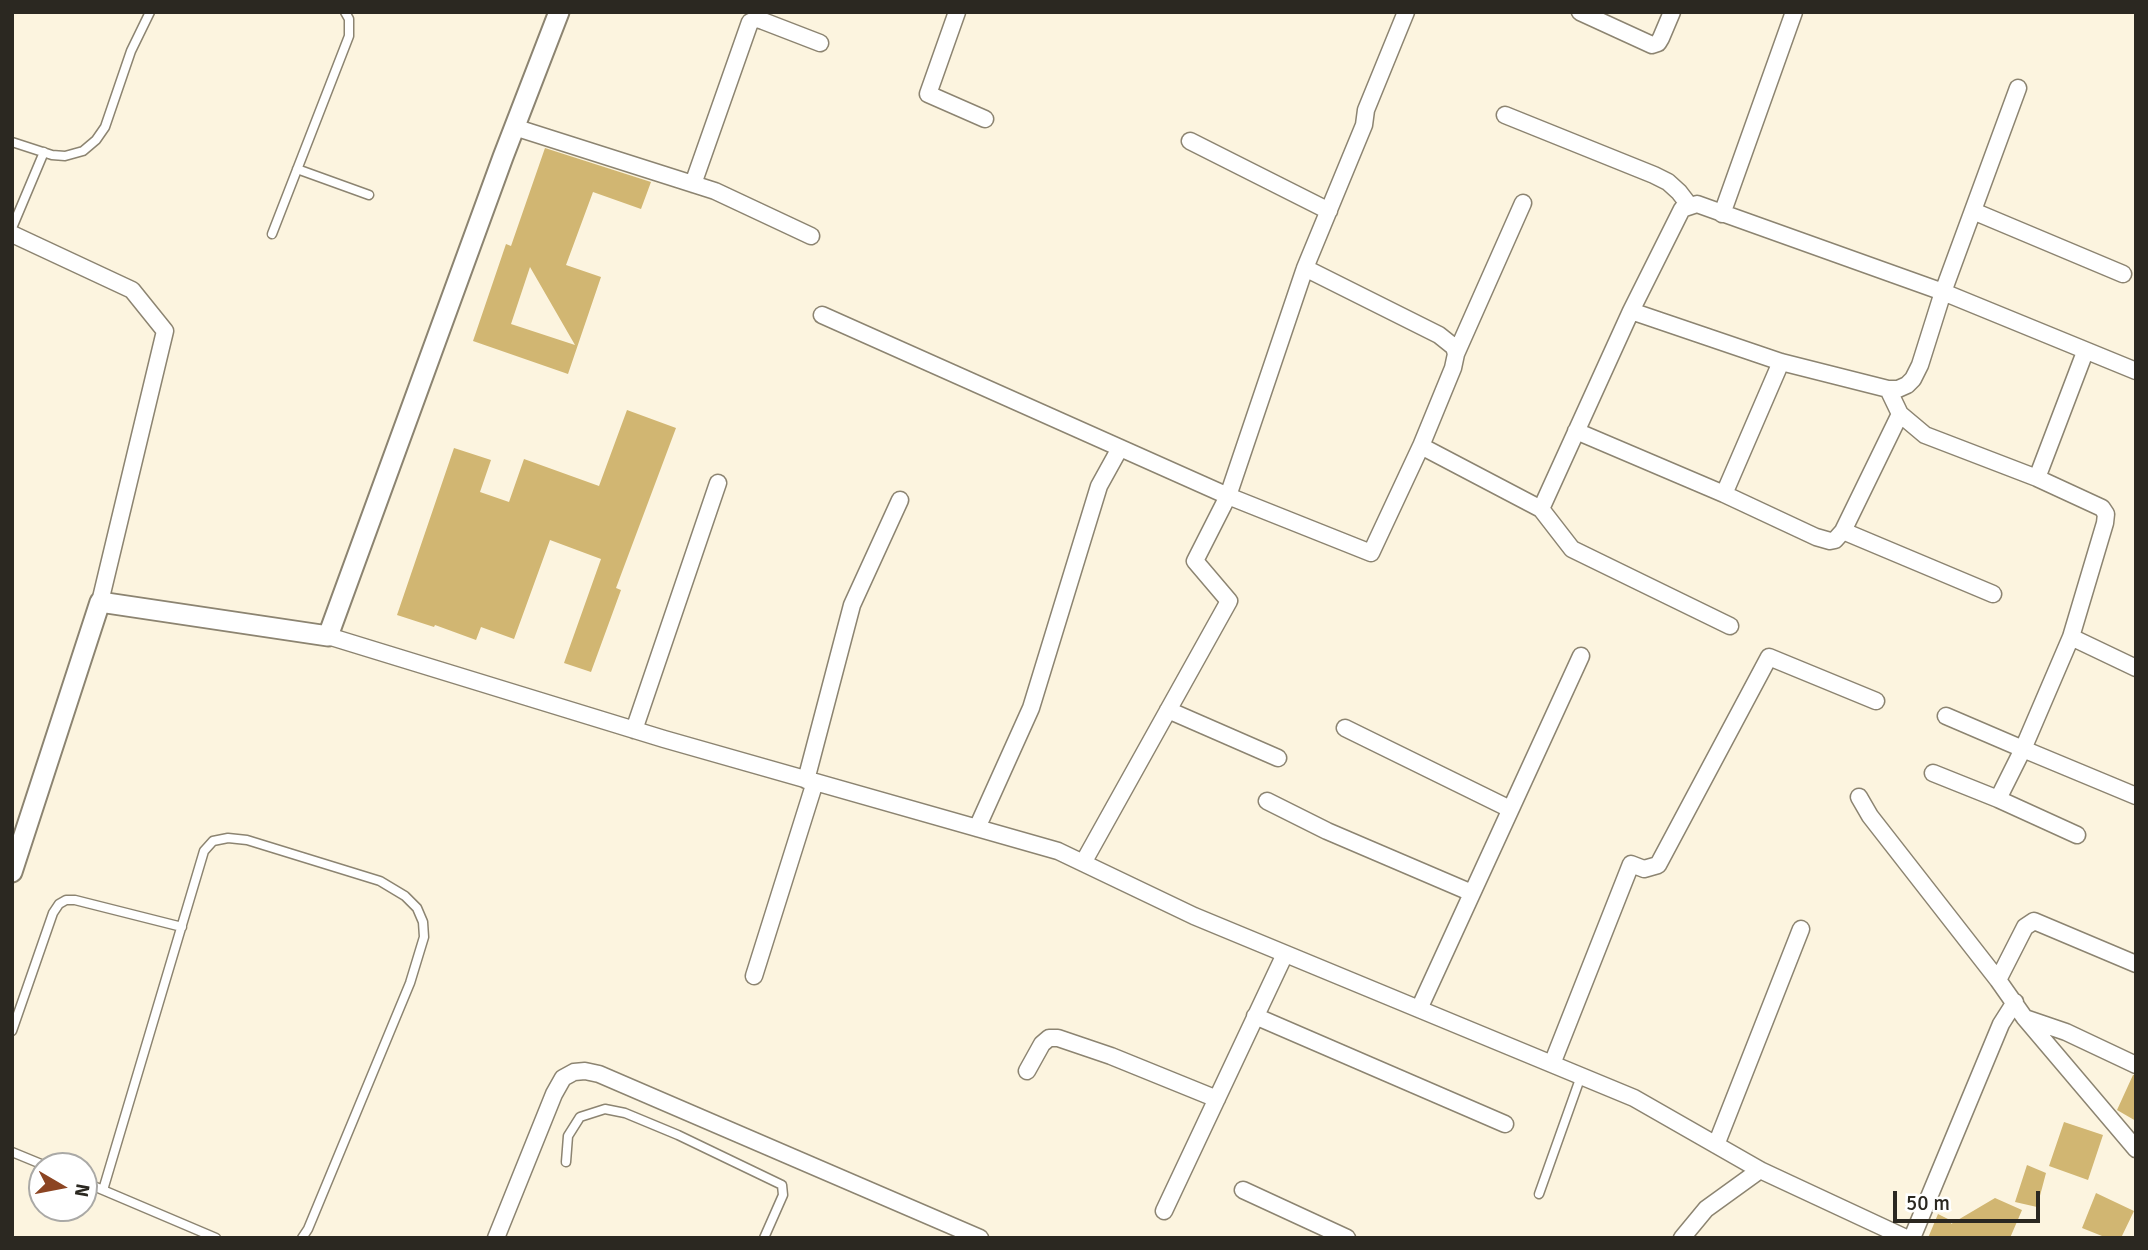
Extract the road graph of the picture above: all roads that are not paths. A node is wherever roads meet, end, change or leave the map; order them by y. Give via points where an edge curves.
1 (150, 12) edge
2 (345, 12) edge
3 (559, 12) edge
4 (957, 12) edge
5 (1406, 12) edge
6 (1580, 12) edge
7 (1672, 12) edge
8 (1794, 12) edge
9 (820, 43) dead end
10 (2018, 88) dead end
11 (1506, 115) dead end
12 (985, 119) dead end
13 (514, 127) junction
14 (1190, 141) dead end
15 (12, 142) edge
16 (44, 152) junction
17 (297, 169) junction
18 (693, 184) junction
19 (369, 195) dead end
20 (1523, 203) dead end
21 (1689, 205) junction
22 (1329, 211) junction
23 (1973, 211) junction
24 (1722, 214) junction
25 (12, 228) edge
26 (12, 234) edge
27 (272, 234) dead end
28 (811, 236) dead end
29 (1305, 268) junction
30 (2123, 274) dead end
31 (1943, 292) junction
32 (1630, 311) junction
33 (822, 315) dead end
34 (2085, 352) junction
35 (1456, 354) junction
36 (1781, 362) junction
37 (2136, 371) edge
38 (1888, 388) junction
39 (1900, 414) junction
40 (1576, 431) junction
41 (1421, 446) junction
42 (1120, 448) junction
43 (2037, 478) junction
44 (718, 483) dead end
45 (1724, 494) junction
46 (1228, 496) junction
47 (900, 500) dead end
48 (1541, 509) junction
49 (1843, 531) junction
50 (1993, 594) dead end
51 (100, 602) junction
52 (1730, 626) dead end
53 (328, 636) junction
54 (2071, 637) junction
55 (1581, 656) dead end
56 (2136, 668) edge
57 (1876, 701) dead end
58 (1168, 710) junction
59 (1946, 716) dead end
60 (1345, 728) dead end
61 (634, 730) junction
62 (2023, 749) junction
63 (1278, 758) dead end
64 (1933, 773) dead end
65 (811, 781) junction
66 (2136, 796) edge
67 (1859, 797) dead end
68 (1998, 799) junction
69 (1267, 801) dead end
70 (1510, 809) junction
71 (977, 828) junction
72 (2077, 835) dead end
73 (1083, 863) junction
74 (12, 872) edge
75 (1472, 893) junction
76 (182, 927) junction
77 (1801, 929) dead end
78 (1285, 954) junction
79 (2136, 964) edge
80 (754, 976) dead end
81 (1998, 980) junction
82 (2015, 1002) junction
83 (1419, 1009) junction
84 (1255, 1016) junction
85 (2024, 1017) junction
86 (12, 1031) edge
87 (1552, 1064) junction
88 (2136, 1065) edge
89 (1027, 1071) dead end
90 (1581, 1076) junction
91 (1217, 1099) junction
92 (1505, 1124) dead end
93 (1716, 1145) junction
94 (2136, 1149) edge
95 (566, 1162) dead end
96 (1760, 1170) junction
97 (98, 1188) edge
98 (103, 1190) junction
99 (1243, 1191) dead end
100 (1539, 1194) dead end
101 (1164, 1210) dead end
102 (216, 1238) edge
103 (302, 1238) edge
104 (496, 1238) edge
105 (764, 1238) edge
106 (980, 1238) edge
107 (1347, 1238) edge
108 (1682, 1238) edge
109 (1906, 1238) edge
110 (1912, 1238) edge

1 - 16 lane via 96,141 65,156
2 - 17 lane via 349,37
3 - 13 street
4 - 12 street via 928,94
5 - 22 street
6 - 7 street via 1655,45
8 - 24 street
9 - 18 street via 757,19 750,22
10 - 23 street
11 - 21 street via 1654,175 1668,182
13 - 18 street
13 - 53 street
14 - 22 street
15 - 16 lane
16 - 25 lane
17 - 19 lane
17 - 27 lane
18 - 28 street
20 - 35 street
21 - 24 street
21 - 32 street via 1676,219
22 - 29 street
23 - 30 street
23 - 31 street
24 - 31 street
26 - 51 street via 132,290 165,331
29 - 35 street via 1439,335 1454,346
29 - 46 street
31 - 34 street
31 - 38 street via 1913,379 1898,389
32 - 36 street
32 - 40 street
33 - 42 street
34 - 37 street
34 - 43 street
35 - 41 street
36 - 38 street
36 - 45 street
38 - 39 street
39 - 43 street via 1925,435
39 - 49 street
40 - 45 street
40 - 48 street
41 - 46 street via 1371,553
41 - 48 street
42 - 46 street
42 - 71 street via 1099,486 1031,708
43 - 54 street via 2095,503 2106,514
44 - 61 street
45 - 49 street via 1824,540 1835,540
46 - 58 street via 1195,561 1229,601
47 - 65 street via 852,605
48 - 52 street via 1572,549
49 - 50 street
51 - 53 street
51 - 74 street
53 - 61 street
54 - 56 street
54 - 62 street
55 - 70 street
57 - 87 street via 1769,657 1658,865 1644,869 1631,864
58 - 63 street
58 - 73 street
59 - 62 street
60 - 70 street
61 - 65 street
62 - 66 street
62 - 68 street
64 - 68 street
65 - 71 street
65 - 80 street
67 - 81 street
68 - 72 street
69 - 75 street
70 - 75 street
71 - 73 street via 1058,851
73 - 78 street
75 - 83 street
76 - 86 lane via 75,900 59,904
76 - 98 lane
76 - 103 lane via 204,851 213,841 228,838 380,881 405,896 423,922 424,937 410,983
77 - 93 street
78 - 83 street
78 - 84 street
79 - 81 street via 2034,921 2025,927
81 - 82 street
82 - 85 street
82 - 110 street via 2001,1024
83 - 87 street
84 - 91 street
84 - 92 street
85 - 88 street
85 - 94 street
87 - 90 street
89 - 91 street via 1042,1044 1058,1038
90 - 93 street via 1634,1098
90 - 100 lane
91 - 101 street
93 - 96 street
95 - 105 lane via 568,1136 580,1117 605,1109 625,1113 782,1185 783,1195
96 - 108 street via 1706,1209
96 - 109 street
97 - 98 lane
98 - 102 lane
99 - 107 street
104 - 106 street via 554,1094 563,1078 585,1071

